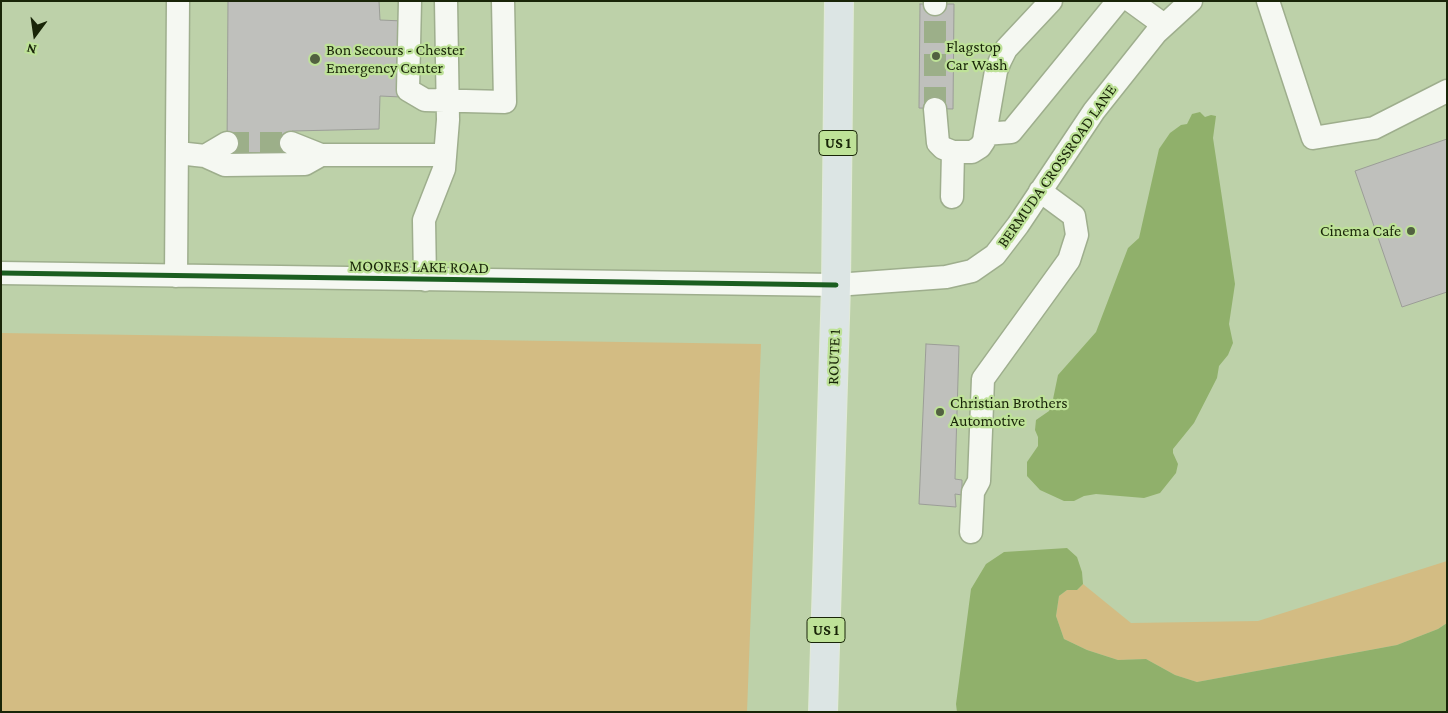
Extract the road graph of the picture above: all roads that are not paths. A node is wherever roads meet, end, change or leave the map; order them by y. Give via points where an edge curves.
1 (178, 1) edge
2 (410, 1) edge
3 (446, 1) edge
4 (503, 1) edge
5 (839, 1) edge
6 (1051, 1) edge
7 (1118, 1) edge
8 (1131, 1) edge
9 (1191, 1) edge
10 (1268, 1) edge
11 (1164, 26) junction
12 (1447, 91) edge
13 (448, 101) junction
14 (934, 108) tunnel mouth
15 (985, 134) junction
16 (227, 143) tunnel mouth
17 (291, 143) tunnel mouth
18 (953, 152) junction
19 (178, 153) junction
20 (445, 154) junction
21 (321, 155) junction
22 (205, 156) junction
23 (1040, 191) junction
24 (952, 197) dead end
25 (1, 273) edge
26 (176, 276) junction
27 (426, 280) junction
28 (836, 285) junction
29 (972, 532) dead end
30 (823, 712) edge

1 - 19 street
2 - 13 street via 408,90 425,100
3 - 13 street
4 - 13 street via 505,102
5 - 28 main road, ROUTE 1 / US 1
6 - 15 street via 1006,49 1000,61
7 - 15 street via 1011,132
8 - 11 street
9 - 11 street, BERMUDA CROSSROAD LANE
10 - 12 street via 1313,138 1374,128
11 - 23 street, BERMUDA CROSSROAD LANE via 1094,110
13 - 20 street
14 - 18 street via 938,143
15 - 18 street via 980,147 972,152
16 - 22 street
17 - 21 street
18 - 24 street
19 - 22 street
19 - 26 street
20 - 21 street
20 - 27 street via 444,169 424,220
21 - 22 street via 305,164 224,165
23 - 28 street, BERMUDA CROSSROAD LANE via 995,255 972,270 946,277
23 - 29 street via 1074,216 1076,235 1070,260 984,379 979,481 974,492
25 - 26 street, MOORES LAKE ROAD
26 - 27 street, MOORES LAKE ROAD
27 - 28 street, MOORES LAKE ROAD
28 - 30 main road, ROUTE 1 / US 1

